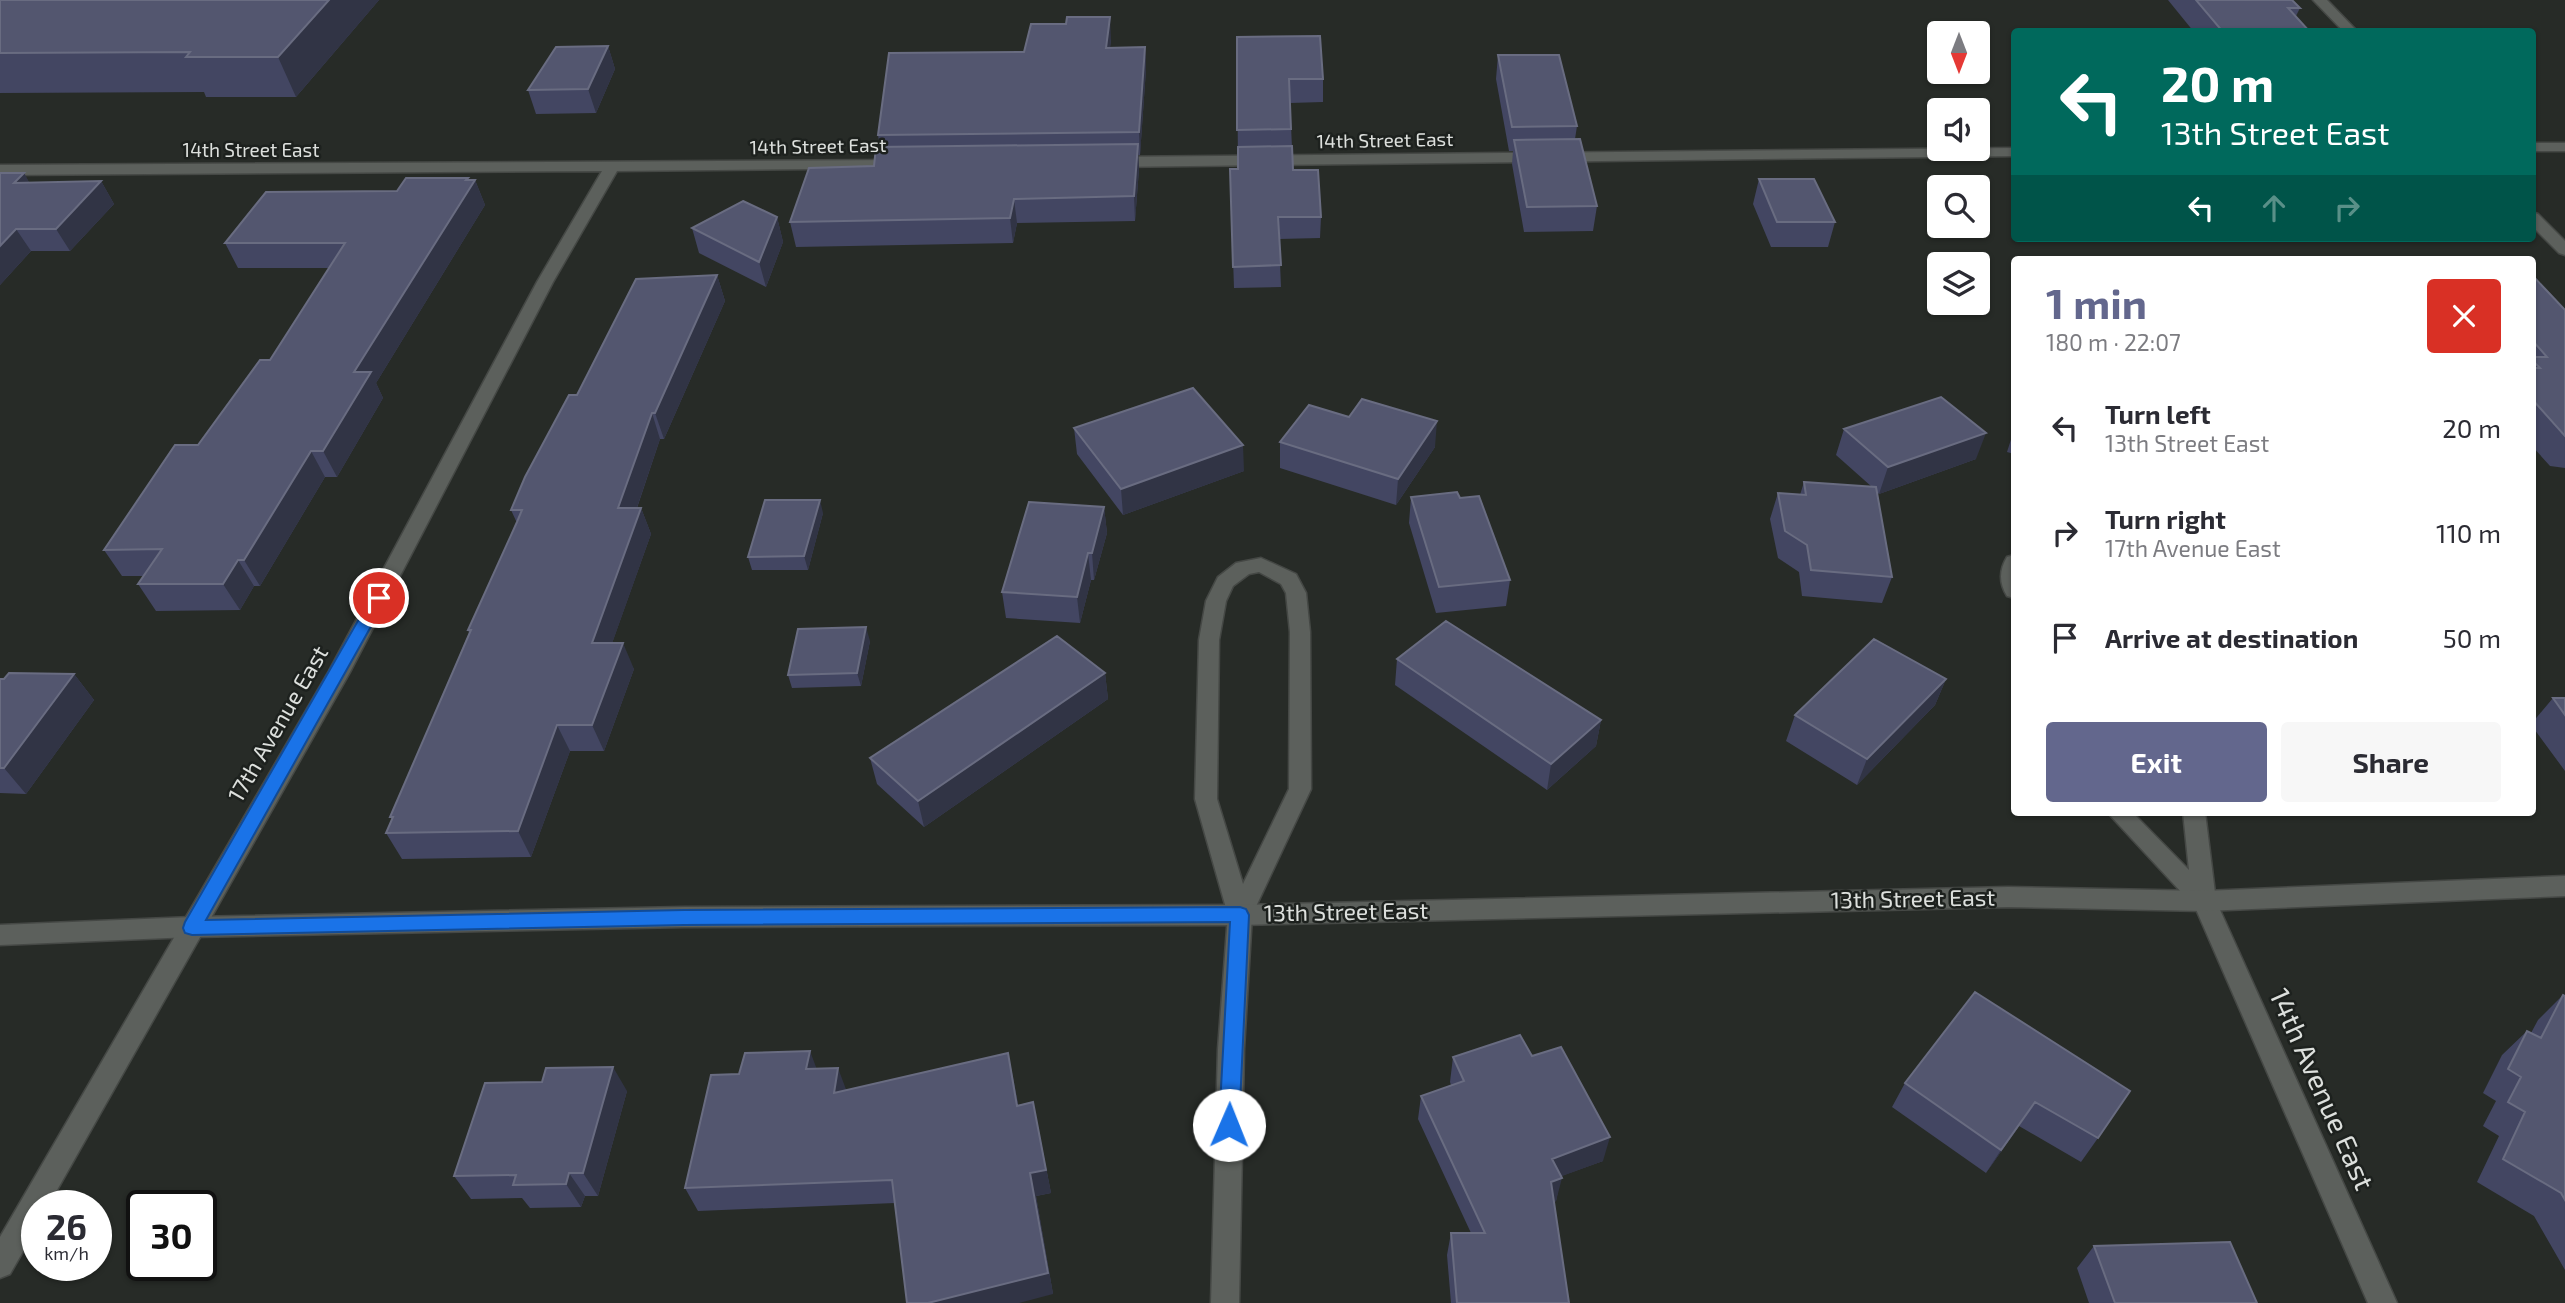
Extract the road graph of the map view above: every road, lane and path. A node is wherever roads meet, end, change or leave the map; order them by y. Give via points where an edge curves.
1 (2320, 0) edge
2 (2348, 28) edge
3 (2536, 147) edge
4 (2565, 147) edge
5 (2011, 152) edge
6 (1095, 163) edge
7 (914, 164) edge
8 (612, 167) junction
9 (0, 170) edge
10 (2536, 221) edge
11 (2565, 250) edge
12 (2122, 816) edge
13 (2194, 816) edge
14 (2565, 886) edge
15 (2204, 901) junction
16 (1240, 915) junction
17 (192, 928) junction
18 (0, 935) edge
19 (0, 1264) edge
20 (1225, 1303) edge
21 (2383, 1303) edge

1 - 2 street
3 - 4 street
5 - 6 street, 14th Street East
7 - 8 street, 14th Street East
8 - 9 street, 14th Street East
8 - 17 street, 17th Avenue East via 545,282 339,672
10 - 11 street
12 - 15 street, 14th Avenue East
13 - 15 street, 14th Avenue East
14 - 15 street, 13th Street East
15 - 16 street, 13th Street East via 2008,897
15 - 21 street, 14th Avenue East
16 - 16 street via 1206,799 1209,640 1216,601 1225,582 1243,568 1261,565 1289,579 1296,593 1300,789
16 - 17 street, 13th Street East via 698,917
16 - 20 street via 1231,1049
17 - 18 street, 13th Street East
17 - 19 street, 17th Avenue East

